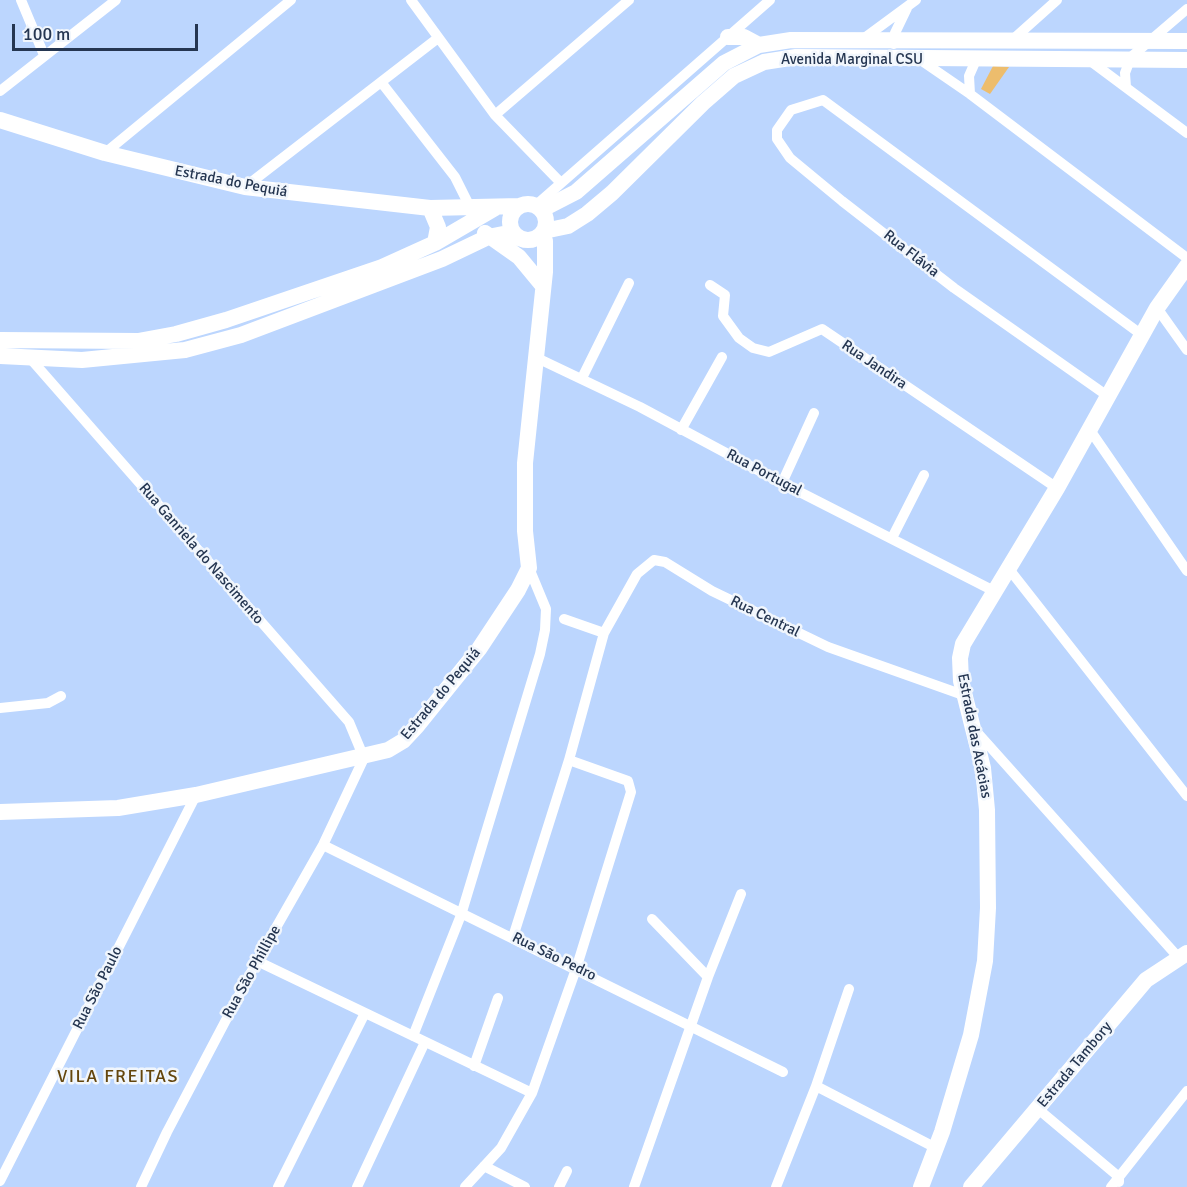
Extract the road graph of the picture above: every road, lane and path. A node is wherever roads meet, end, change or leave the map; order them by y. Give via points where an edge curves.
1 (21, 0) edge
2 (116, 0) edge
3 (291, 0) edge
4 (411, 0) edge
5 (629, 0) edge
6 (770, 0) edge
7 (916, 0) edge
8 (1057, 0) edge
9 (907, 8) junction
10 (1187, 9) edge
11 (728, 37) junction
12 (438, 38) junction
13 (862, 40) junction
14 (893, 40) junction
15 (1152, 41) junction
16 (1187, 41) edge
17 (1009, 42) junction
18 (1039, 42) junction
19 (759, 45) junction
20 (44, 55) junction
21 (1131, 57) junction
22 (896, 59) junction
23 (918, 59) junction
24 (1037, 59) junction
25 (975, 60) junction
26 (1089, 60) junction
27 (1187, 60) edge
28 (381, 82) junction
29 (1126, 87) junction
30 (0, 91) edge
31 (970, 94) junction
32 (495, 115) junction
33 (0, 120) edge
34 (1187, 133) edge
35 (105, 153) junction
36 (560, 182) junction
37 (245, 187) junction
38 (532, 207) junction
39 (430, 208) junction
40 (472, 212) junction
41 (543, 232) junction
42 (514, 234) junction
43 (488, 237) junction
44 (435, 243) junction
45 (519, 257) junction
46 (1187, 258) edge
47 (1187, 266) edge
48 (628, 283) dead end
49 (710, 285) dead end
50 (323, 286) junction
51 (543, 286) junction
52 (329, 303) junction
53 (1157, 308) junction
54 (1142, 335) junction
55 (0, 340) edge
56 (1187, 350) edge
57 (0, 356) edge
58 (29, 357) junction
59 (535, 357) junction
60 (722, 357) dead end
61 (582, 378) junction
62 (1109, 397) junction
63 (814, 412) dead end
64 (681, 430) junction
65 (1090, 430) junction
66 (924, 475) dead end
67 (782, 483) junction
68 (1057, 488) junction
69 (892, 538) junction
70 (529, 567) junction
71 (1009, 569) junction
72 (1187, 571) edge
73 (994, 591) junction
74 (564, 619) dead end
75 (604, 633) junction
76 (61, 696) dead end
77 (966, 696) junction
78 (0, 708) edge
79 (973, 728) junction
80 (364, 758) junction
81 (569, 760) junction
82 (196, 795) junction
83 (1187, 796) edge
84 (0, 812) edge
85 (323, 845) junction
86 (741, 894) dead end
87 (461, 915) junction
88 (652, 919) dead end
89 (513, 937) junction
90 (1183, 955) edge
91 (257, 961) junction
92 (576, 969) junction
93 (708, 977) junction
94 (849, 989) dead end
95 (498, 998) dead end
96 (364, 1013) junction
97 (692, 1025) junction
98 (413, 1036) junction
99 (425, 1042) junction
100 (474, 1066) junction
101 (783, 1072) dead end
102 (816, 1086) junction
103 (1187, 1091) edge
104 (532, 1093) junction
105 (1038, 1109) junction
106 (936, 1148) junction
107 (484, 1166) junction
108 (567, 1171) dead end
109 (0, 1181) edge
110 (1119, 1182) edge
111 (141, 1187) edge
112 (278, 1187) edge
113 (357, 1187) edge
114 (465, 1187) edge
115 (525, 1187) edge
116 (559, 1187) edge
117 (634, 1187) edge
118 (776, 1187) edge
119 (921, 1187) edge
120 (971, 1187) edge
121 (1111, 1187) edge

1 - 20 street
2 - 20 street
3 - 35 street
4 - 12 street
5 - 32 street
6 - 11 street
7 - 9 street
8 - 17 street
9 - 13 street
9 - 14 street
10 - 15 street
11 - 19 main road via 744,37
11 - 36 street
12 - 28 street
12 - 32 street
13 - 14 main road, Avenida Marginal CSU
13 - 19 main road, Avenida Marginal CSU via 791,40
14 - 17 main road, Avenida Marginal CSU
14 - 22 street
15 - 16 main road, Avenida Marginal CSU
15 - 18 main road, Avenida Marginal CSU
15 - 21 street
17 - 18 main road, Avenida Marginal CSU
18 - 24 main road
19 - 38 main road, Avenida Marginal CSU via 724,63 576,192
20 - 30 street
21 - 26 main road, Avenida Marginal CSU
21 - 27 main road, Avenida Marginal CSU
21 - 29 street via 1125,73
22 - 23 main road, Avenida Marginal CSU
22 - 41 main road, Avenida Marginal CSU via 782,58 734,76 612,193 568,226
23 - 25 main road, Avenida Marginal CSU
23 - 31 street
24 - 25 main road, Avenida Marginal CSU
24 - 26 main road, Avenida Marginal CSU
25 - 31 street via 969,76
26 - 29 street
28 - 37 street
28 - 40 street via 455,177
29 - 34 street
31 - 46 street
32 - 36 street
33 - 35 main road, Estrada do Pequiá
35 - 37 main road, Estrada do Pequiá
36 - 38 street
37 - 39 main road, Estrada do Pequiá
38 - 40 main road via 499,206
38 - 41 main road via 545,217
38 - 42 main road via 511,218
39 - 40 main road, Estrada do Pequiá
39 - 44 main road via 438,227
40 - 43 main road
40 - 44 main road
41 - 42 main road via 526,240
41 - 51 main road
42 - 43 main road
42 - 45 main road
43 - 45 main road
43 - 52 main road
44 - 50 main road via 382,267
45 - 51 main road
47 - 53 main road, Estrada das Acácias
48 - 61 street
49 - 68 street, Rua Jandira via 725,295 723,316 739,338 753,348 769,352 822,329
50 - 52 main road
50 - 55 main road via 226,320 138,341
51 - 59 main road
52 - 58 main road via 242,335 185,350 82,360
53 - 54 main road, Estrada das Acácias
53 - 56 street
54 - 62 main road, Estrada das Acácias
54 - 62 street, Rua Flávia via 823,100 791,110 777,130 777,139 790,158 954,288
57 - 58 main road
58 - 80 street, Rua Ganriela do Nascimento via 348,722
59 - 61 street, Rua Portugal
59 - 70 main road via 525,463
60 - 64 street
61 - 64 street, Rua Portugal
62 - 65 main road, Estrada das Acácias
63 - 67 street
64 - 67 street, Rua Portugal
65 - 68 main road, Estrada das Acácias
65 - 72 street
66 - 69 street
67 - 69 street, Rua Portugal
68 - 71 main road, Estrada das Acácias
69 - 73 street, Rua Portugal
70 - 80 main road, Estrada do Pequiá via 479,649 417,726 403,741
70 - 87 street via 546,609 545,630
71 - 73 main road, Estrada das Acácias
71 - 83 street
73 - 77 main road, Estrada das Acácias via 963,644 961,681
74 - 75 street
75 - 77 street, Rua Central via 637,574 659,559 712,591 828,647
75 - 81 street
76 - 78 street via 48,703
77 - 79 main road, Estrada das Acácias
79 - 90 street
79 - 106 main road, Estrada das Acácias via 983,768 987,810 985,961 971,1035
80 - 82 main road, Estrada do Pequiá
80 - 85 street, Rua São Phillipe
81 - 89 street
81 - 92 street via 628,781 631,788
82 - 84 main road, Estrada do Pequiá via 118,808
82 - 109 street, Rua São Paulo
85 - 87 street, Rua São Pedro
85 - 91 street, Rua São Phillipe
86 - 93 street
87 - 89 street, Rua São Pedro
87 - 98 street
88 - 93 street
89 - 92 street, Rua São Pedro
90 - 105 main road, Estrada Tambory via 1146,980
91 - 96 street
91 - 111 street, Rua São Phillipe
92 - 97 street, Rua São Pedro
92 - 104 street
93 - 97 street
94 - 102 street
95 - 100 street
96 - 98 street
96 - 112 street
97 - 101 street, Rua São Pedro
97 - 117 street
98 - 99 street
99 - 100 street
99 - 113 street
100 - 104 street
102 - 106 street
102 - 118 street
103 - 110 street
104 - 107 street via 501,1148
105 - 110 street
105 - 120 main road, Estrada Tambory
106 - 119 main road, Estrada das Acácias
107 - 114 street
107 - 115 street
108 - 116 street
110 - 121 street

